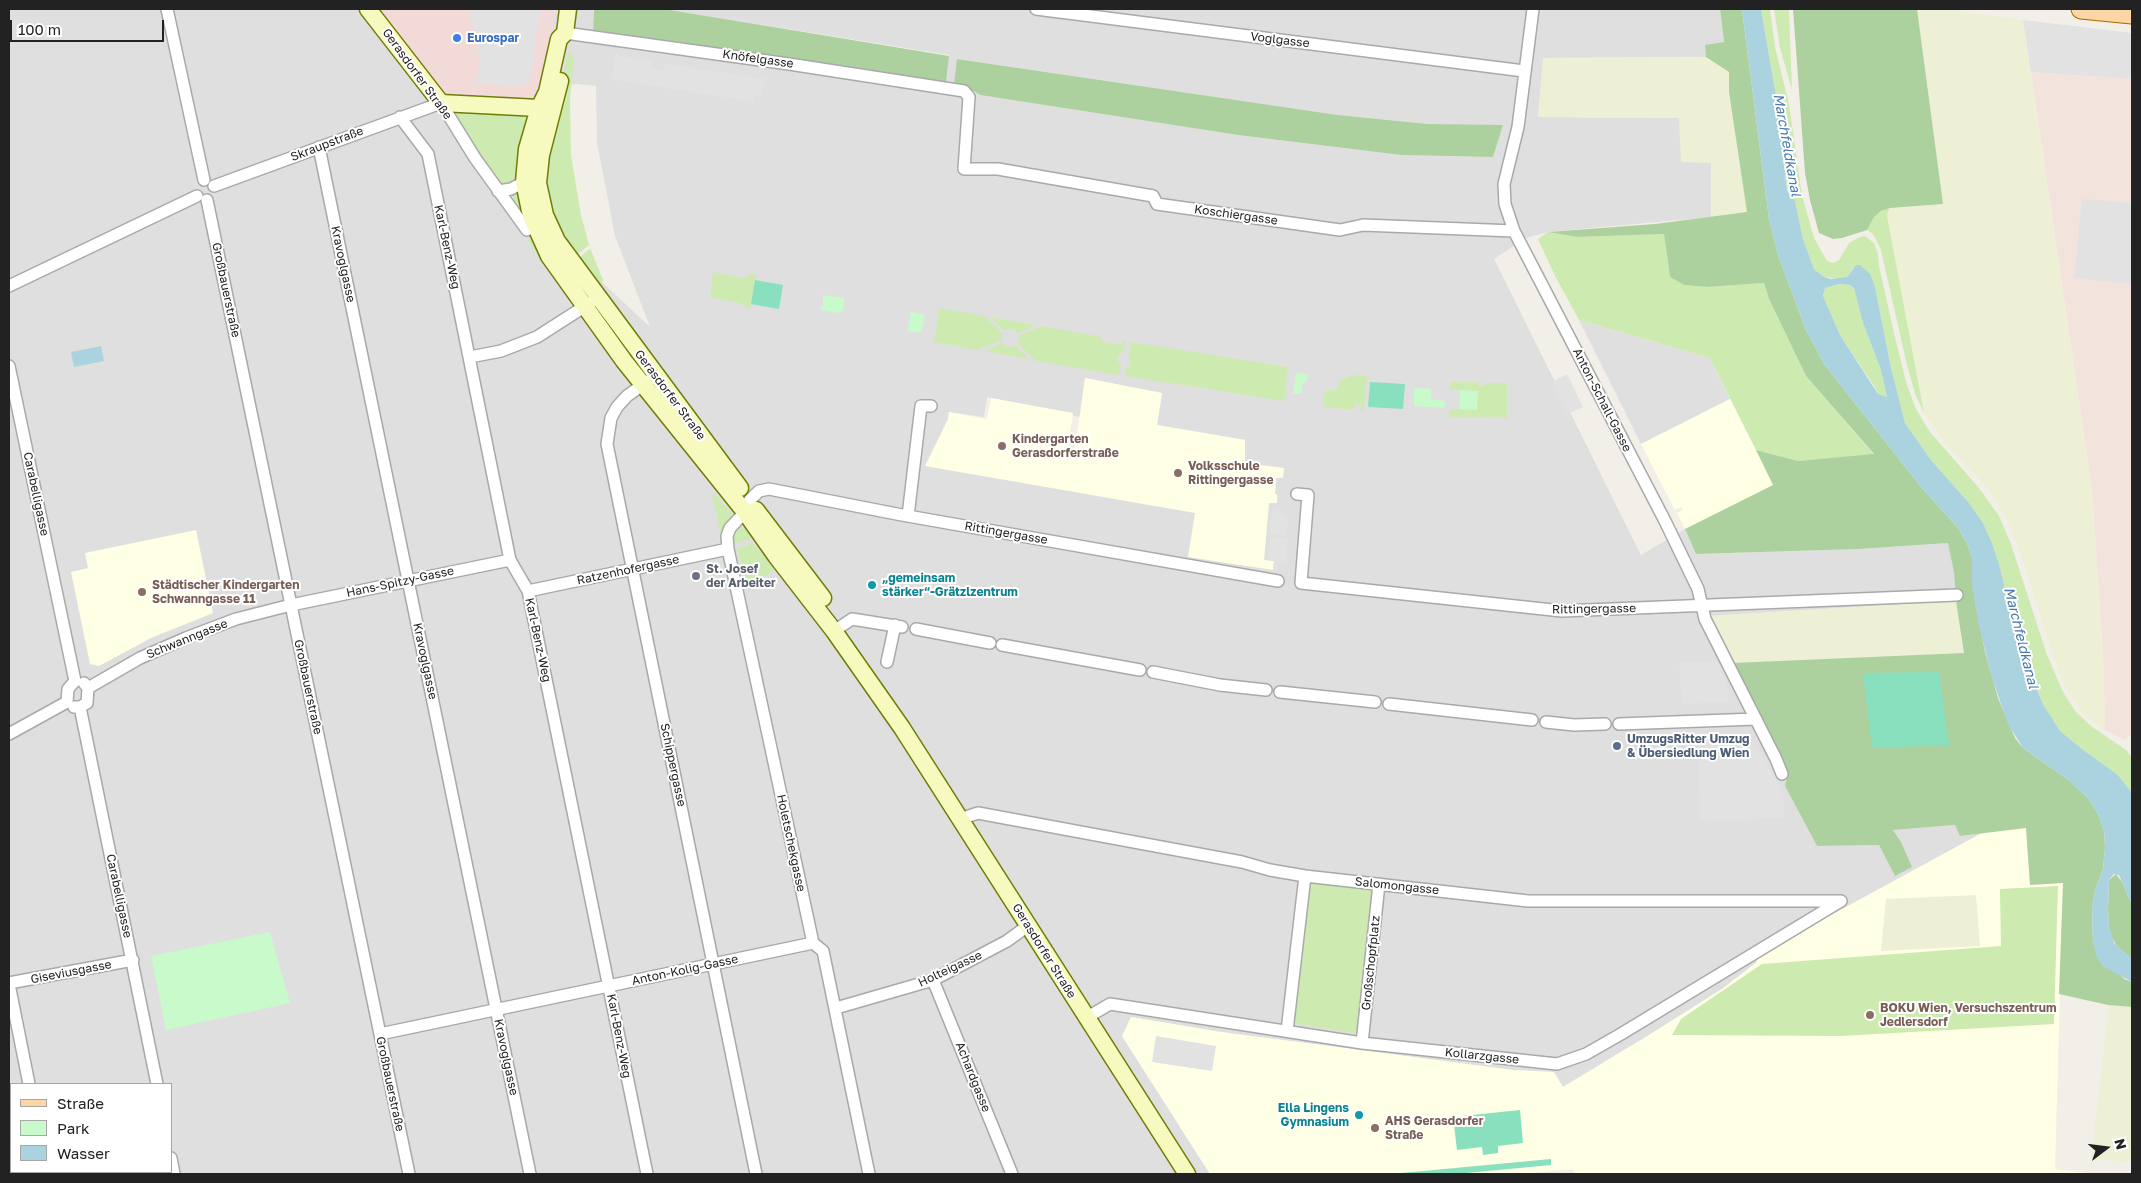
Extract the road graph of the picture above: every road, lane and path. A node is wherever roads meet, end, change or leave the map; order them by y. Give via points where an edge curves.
1 (168, 9) edge
2 (368, 9) edge
3 (568, 9) edge
4 (1036, 9) edge
5 (1533, 9) edge
6 (2081, 9) edge
7 (2132, 14) edge
8 (565, 33) junction
9 (1524, 71) junction
10 (441, 103) junction
11 (539, 108) junction
12 (400, 117) junction
13 (320, 147) junction
14 (964, 169) joint
15 (531, 182) junction
16 (209, 183) junction
17 (498, 191) junction
18 (202, 198) junction
19 (527, 230) dead end
20 (1514, 231) junction
21 (9, 286) edge
22 (591, 302) junction
23 (470, 357) junction
24 (9, 366) edge
25 (650, 380) junction
26 (931, 406) dead end
27 (1297, 494) dead end
28 (747, 506) junction
29 (908, 516) junction
30 (728, 549) junction
31 (510, 560) junction
32 (633, 569) junction
33 (408, 580) junction
34 (1278, 581) dead end
35 (528, 591) junction
36 (1957, 595) dead end
37 (291, 605) junction
38 (1701, 606) junction
39 (838, 629) junction
40 (916, 629) dead end
41 (990, 643) dead end
42 (1002, 645) dead end
43 (887, 662) dead end
44 (1140, 670) dead end
45 (1153, 672) dead end
46 (75, 681) junction
47 (88, 688) junction
48 (1266, 690) dead end
49 (1280, 692) dead end
50 (67, 702) junction
51 (1375, 702) dead end
52 (1389, 704) dead end
53 (80, 707) junction
54 (1756, 719) junction
55 (1532, 720) dead end
56 (1546, 722) dead end
57 (1604, 724) dead end
58 (1619, 724) dead end
59 (9, 734) edge
60 (1782, 774) dead end
61 (960, 819) junction
62 (1305, 876) junction
63 (1379, 884) junction
64 (1841, 901) joint
65 (1029, 925) junction
66 (813, 943) junction
67 (133, 960) junction
68 (715, 964) junction
69 (933, 980) junction
70 (9, 984) edge
71 (609, 986) junction
72 (836, 1008) junction
73 (496, 1010) junction
74 (1086, 1018) junction
75 (1287, 1031) junction
76 (380, 1034) junction
77 (1362, 1043) junction
78 (29, 1083) edge
79 (157, 1083) edge
80 (409, 1174) edge
81 (530, 1174) edge
82 (647, 1174) edge
83 (756, 1174) edge
84 (870, 1174) edge
85 (1012, 1174) edge
86 (1187, 1174) edge

1 - 16 street
2 - 10 main road, Gerasdorfer Straße
3 - 8 main road
4 - 9 street, Voglgasse
5 - 9 street, Anton-Schall-Gasse
6 - 7 main road
8 - 11 main road, Gerasdorfer Straße via 559,39 547,92
8 - 14 street, Knöfelgasse via 964,91 969,97
8 - 15 main road, Gerasdorfer Straße via 567,39 560,78
9 - 20 street, Anton-Schall-Gasse via 1518,128 1504,184 1505,204
10 - 11 main road
10 - 12 street, Skraupstraße
10 - 17 street, Gerasdorfer Straße
11 - 15 main road, Gerasdorfer Straße via 527,149
12 - 13 street, Skraupstraße
12 - 23 street, Karl-Benz-Weg via 428,154
13 - 16 street, Skraupstraße
13 - 33 street, Kravoglgasse
14 - 20 street, Koschiergasse via 998,169 1153,196 1157,204 1340,230 1363,225
15 - 17 street
15 - 22 main road, Gerasdorfer Straße via 531,216 549,256
16 - 18 street via 212,195
17 - 19 street, Gerasdorfer Straße
18 - 21 street
18 - 37 street, Großbauerstraße
20 - 38 street, Anton-Schall-Gasse via 1698,589
22 - 23 street via 537,337 501,351
22 - 25 main road, Gerasdorfer Straße via 624,362
23 - 31 street, Karl-Benz-Weg
24 - 46 street, Carabelligasse
25 - 28 main road, Gerasdorfer Straße
25 - 32 street, Schippergasse via 626,396 611,418 607,432
26 - 29 street via 921,406
27 - 38 street, Rittingergasse via 1308,495 1301,584 1562,611
28 - 29 street, Rittingergasse via 759,491 769,489
28 - 30 street, Holetschekgasse via 730,528
28 - 39 main road, Gerasdorfer Straße via 776,556
29 - 34 street, Rittingergasse
30 - 32 street, Ratzenhofergasse
30 - 66 street, Holetschekgasse
31 - 33 street, Hans-Spitzy-Gasse
31 - 35 street, Karl-Benz-Weg
32 - 35 street, Ratzenhofergasse
32 - 68 street, Schippergasse
33 - 37 street, Hans-Spitzy-Gasse
33 - 73 street, Kravoglgasse
35 - 71 street, Karl-Benz-Weg
36 - 38 street, Rittingergasse
37 - 47 street, Schwanngasse via 236,619 186,638 140,658
37 - 76 street, Großbauerstraße
38 - 54 street, Anton-Schall-Gasse
39 - 43 street via 852,619 898,626
39 - 61 main road, Gerasdorfer Straße
40 - 41 street
42 - 44 street
45 - 48 street
46 - 47 street via 83,682
46 - 50 street via 68,689
47 - 53 street via 87,703
49 - 51 street
50 - 53 street via 73,707
50 - 59 street
52 - 55 street
53 - 67 street, Carabelligasse
54 - 58 street
54 - 60 street, Anton-Schall-Gasse
56 - 57 street
61 - 62 street, Salomongasse via 978,813
61 - 65 main road, Gerasdorfer Straße
62 - 63 street, Salomongasse
62 - 75 street
63 - 64 street, Salomongasse via 1528,901
63 - 77 street, Großschopfplatz
64 - 77 street, Kollarzgasse via 1621,1034 1586,1054 1557,1064
65 - 69 street, Holteigasse via 1007,941
65 - 74 main road, Gerasdorfer Straße
66 - 68 street, Anton-Kolig-Gasse
66 - 72 street, Holetschekgasse via 823,951
67 - 70 street, Giseviusgasse
67 - 79 street, Carabelligasse
68 - 71 street, Anton-Kolig-Gasse
68 - 83 street, Schippergasse
69 - 72 street, Holteigasse
69 - 85 street, Achardgasse
70 - 78 street
71 - 73 street, Anton-Kolig-Gasse
71 - 82 street, Karl-Benz-Weg
72 - 84 street, Holetschekgasse
73 - 76 street, Anton-Kolig-Gasse
73 - 81 street, Kravoglgasse
74 - 75 street, Kollarzgasse via 1110,1004
74 - 86 main road, Gerasdorfer Straße
75 - 77 street, Kollarzgasse
76 - 80 street, Großbauerstraße

